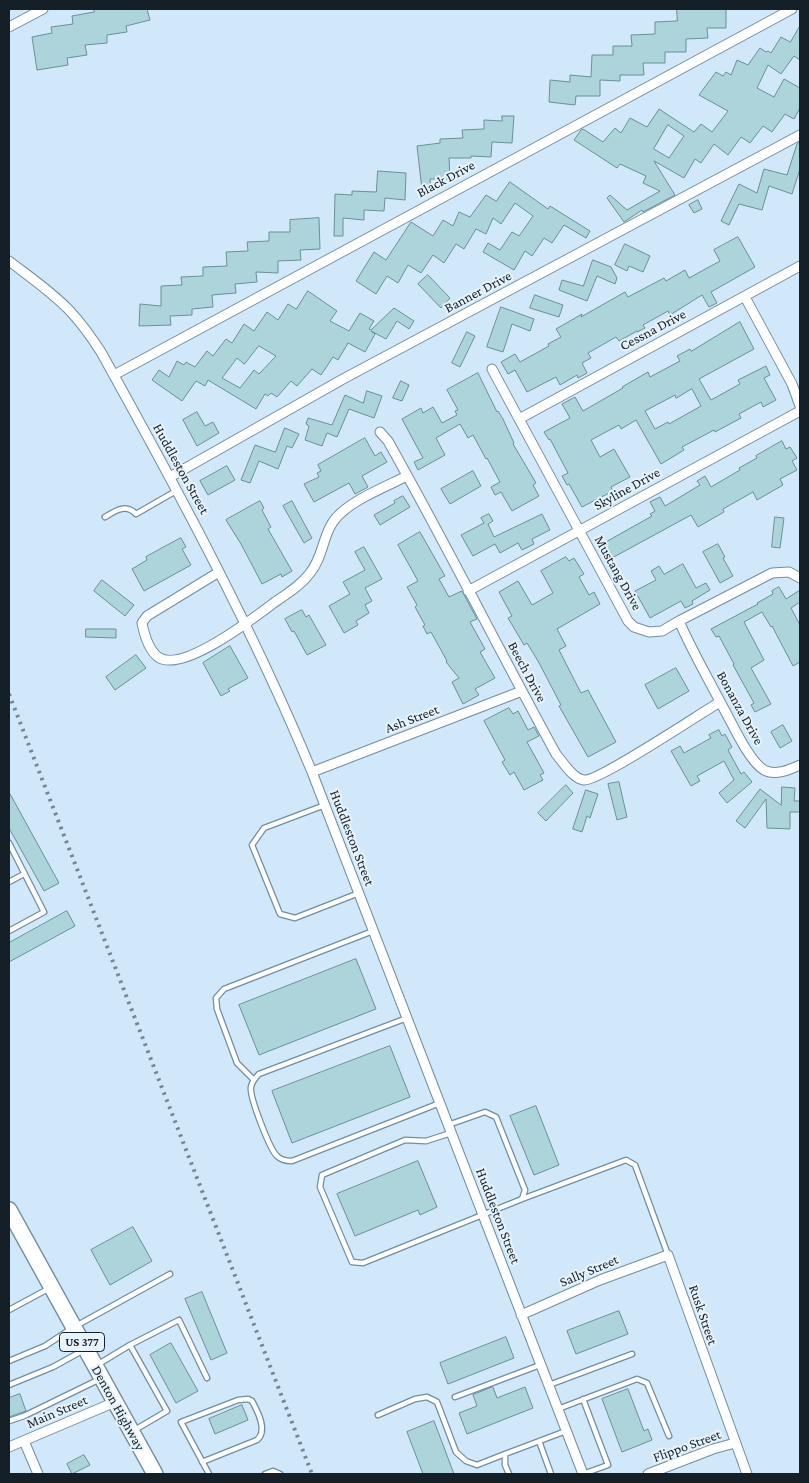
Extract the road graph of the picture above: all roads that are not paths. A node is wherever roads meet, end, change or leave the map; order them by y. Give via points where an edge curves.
1 (43, 9) edge
2 (792, 9) edge
3 (9, 27) edge
4 (800, 135) edge
5 (9, 261) edge
6 (800, 266) edge
7 (744, 297) junction
8 (492, 369) dead end
9 (114, 375) junction
10 (800, 406) edge
11 (800, 411) edge
12 (519, 419) junction
13 (380, 432) dead end
14 (407, 476) junction
15 (170, 477) junction
16 (178, 490) junction
17 (105, 516) dead end
18 (579, 531) junction
19 (219, 572) junction
20 (800, 578) edge
21 (468, 591) junction
22 (679, 621) junction
23 (245, 624) junction
24 (522, 691) junction
25 (720, 702) junction
26 (800, 765) edge
27 (312, 772) junction
28 (325, 805) junction
29 (9, 843) edge
30 (24, 874) junction
31 (9, 882) edge
32 (359, 893) junction
33 (9, 931) edge
34 (374, 931) junction
35 (407, 1018) junction
36 (254, 1080) junction
37 (440, 1103) junction
38 (450, 1129) junction
39 (522, 1199) junction
40 (9, 1210) edge
41 (482, 1214) junction
42 (668, 1255) junction
43 (170, 1274) dead end
44 (52, 1287) junction
45 (9, 1310) edge
46 (521, 1315) junction
47 (74, 1327) junction
48 (130, 1345) junction
49 (86, 1349) junction
50 (632, 1354) dead end
51 (9, 1361) edge
52 (540, 1365) junction
53 (99, 1372) junction
54 (207, 1378) dead end
55 (9, 1385) edge
56 (548, 1385) junction
57 (455, 1397) dead end
58 (583, 1399) junction
59 (115, 1402) junction
60 (558, 1409) junction
61 (378, 1415) dead end
62 (9, 1421) edge
63 (566, 1431) junction
64 (132, 1432) junction
65 (668, 1436) dead end
66 (24, 1441) junction
67 (539, 1441) junction
68 (735, 1443) junction
69 (9, 1447) edge
70 (505, 1454) junction
71 (202, 1462) junction
72 (38, 1474) edge
73 (155, 1474) edge
74 (209, 1474) edge
75 (265, 1474) edge
76 (280, 1474) edge
77 (509, 1474) edge
78 (551, 1474) edge
79 (583, 1474) edge
80 (648, 1474) edge
81 (746, 1474) edge

1 - 3 street
2 - 9 street, Black Drive
4 - 15 street, Banner Drive via 343,379
5 - 9 street, Huddleston Street via 52,294 84,326
6 - 7 street, Cessna Drive
7 - 10 street via 792,384
7 - 12 street, Cessna Drive
8 - 12 street, Mustang Drive
9 - 15 street, Huddleston Street
11 - 18 street, Skyline Drive
12 - 18 street, Mustang Drive
13 - 14 street, Beech Drive
14 - 21 street, Beech Drive
14 - 23 street via 341,513 324,538 310,574
15 - 16 street, Huddleston Street
16 - 17 lane via 136,514 120,508
16 - 19 street, Huddleston Street
18 - 21 street, Skyline Drive
18 - 22 street, Mustang Drive via 634,627 662,632
19 - 23 street, Huddleston Street
19 - 23 street via 147,616 142,623 148,641 158,657 169,660 181,658 210,647
20 - 22 street, Mustang Drive via 789,572 772,573
21 - 24 street, Beech Drive
22 - 25 street, Bonanza Drive
23 - 27 street, Huddleston Street
24 - 25 street, Beech Drive via 556,754 567,768 584,780 614,767
24 - 27 street, Ash Street
25 - 26 street, Bonanza Drive via 756,764 765,771 777,773
27 - 28 street, Huddleston Street
28 - 32 street, Huddleston Street
28 - 32 lane via 264,828 252,845 280,914 295,918
29 - 30 lane
30 - 31 lane
30 - 33 lane via 44,912
32 - 34 street, Huddleston Street
34 - 35 street, Huddleston Street
34 - 36 lane via 224,989 216,998 237,1063
35 - 36 lane via 259,1074
35 - 37 street, Huddleston Street
36 - 37 lane via 250,1089 255,1107 272,1149 285,1161
37 - 38 street, Huddleston Street
38 - 39 lane via 485,1112 496,1117 524,1190
38 - 41 street, Huddleston Street
38 - 41 lane via 426,1141 405,1140 322,1175 320,1187 352,1262 363,1263
39 - 41 lane
39 - 42 lane, Rusk Street via 626,1160 635,1165
40 - 44 main road, Denton Highway / US 377 via 18,1232
41 - 46 street, Huddleston Street
42 - 46 street, Sally Street via 600,1280
42 - 68 street, Rusk Street
43 - 47 lane
44 - 45 lane
44 - 47 main road, Denton Highway / US 377
46 - 52 street, Huddleston Street
47 - 49 main road, Denton Highway / US 377
47 - 51 lane via 45,1346
48 - 53 lane
48 - 54 lane via 179,1320
48 - 64 lane via 167,1411
49 - 53 main road, Denton Highway / US 377
49 - 55 lane via 54,1367
50 - 56 lane
52 - 56 street, Huddleston Street
52 - 57 lane
53 - 59 main road, Denton Highway / US 377
53 - 62 lane via 24,1416
56 - 60 street, Huddleston Street
58 - 60 lane
58 - 65 lane via 637,1379 647,1383
58 - 79 lane via 608,1465
59 - 64 main road, Denton Highway / US 377
59 - 66 street, Main Street
60 - 63 street, Huddleston Street
61 - 70 lane via 427,1396 437,1402 456,1452 466,1461 477,1465
63 - 67 lane
63 - 79 street, Huddleston Street
64 - 73 main road, Denton Highway / US 377
66 - 69 street, Main Street
66 - 72 street
67 - 70 lane
67 - 78 lane
68 - 80 street, Flippo Street
68 - 81 street, Rusk Street
70 - 77 lane
71 - 71 lane via 181,1422 238,1400 252,1401 263,1428 261,1436
71 - 74 lane
75 - 76 lane via 273,1471

